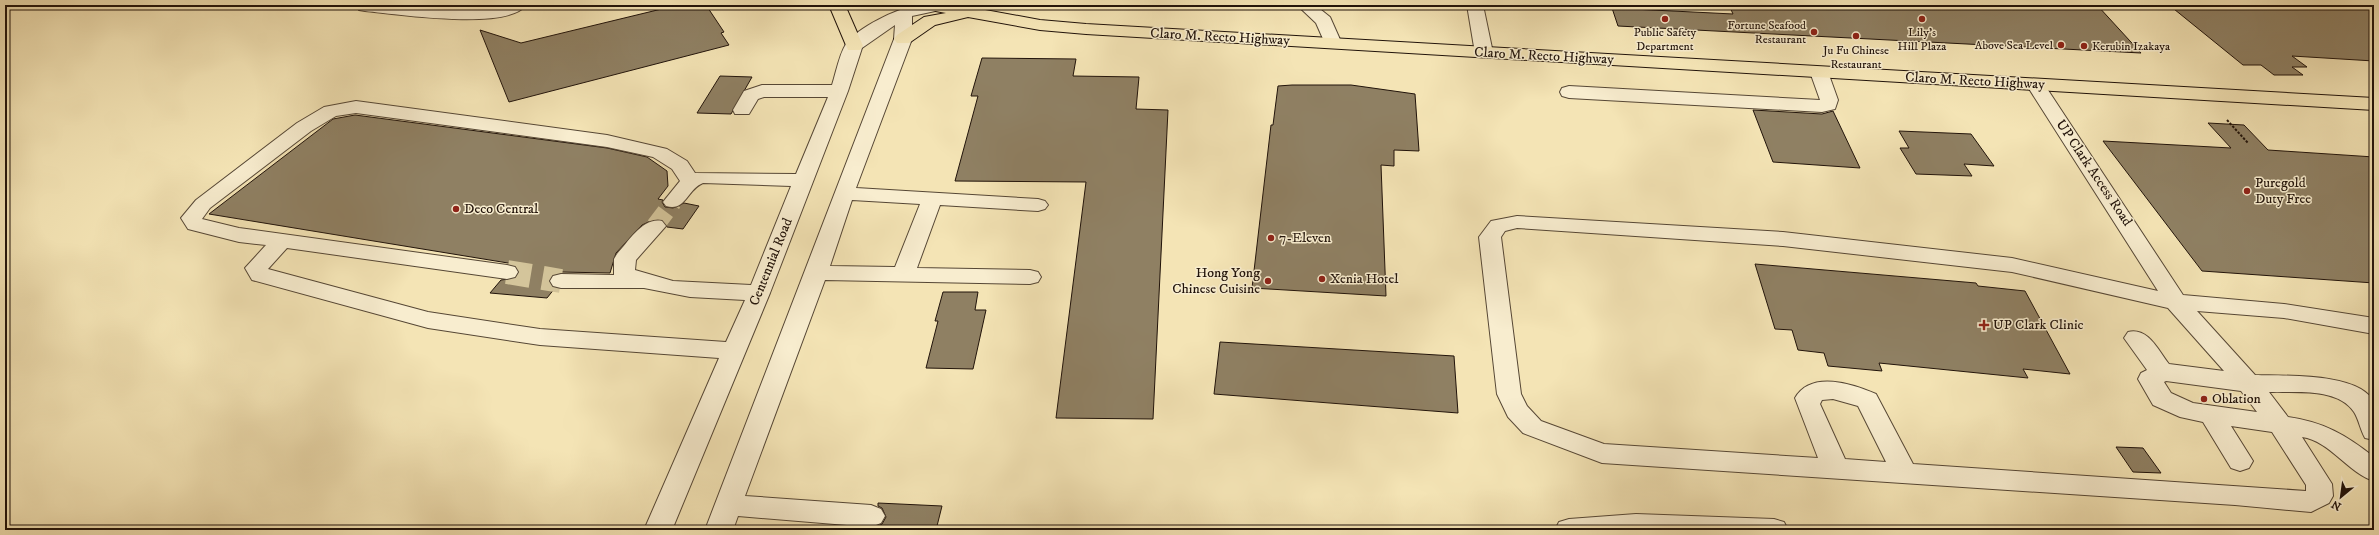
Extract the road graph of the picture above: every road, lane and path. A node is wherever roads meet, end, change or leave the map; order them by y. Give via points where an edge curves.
1 (518, 5) edge
2 (837, 5) edge
3 (932, 5) edge
4 (1306, 5) edge
5 (1475, 5) edge
6 (365, 6) dead end
7 (900, 9) edge
8 (972, 14) junction
9 (903, 39) junction
10 (1333, 44) junction
11 (854, 46) junction
12 (1484, 53) junction
13 (1818, 72) junction
14 (2035, 84) junction
15 (839, 91) junction
16 (1568, 92) dead end
17 (2374, 104) edge
18 (742, 110) dead end
19 (2227, 120) dead end
20 (2248, 143) dead end
21 (804, 180) junction
22 (690, 181) junction
23 (844, 193) junction
24 (932, 199) junction
25 (673, 202) tunnel mouth
26 (1038, 205) dead end
27 (655, 226) tunnel mouth
28 (281, 242) junction
29 (507, 272) tunnel mouth
30 (817, 273) junction
31 (904, 274) junction
32 (1030, 277) dead end
33 (561, 281) tunnel mouth
34 (641, 282) junction
35 (759, 293) junction
36 (2176, 302) junction
37 (2374, 326) edge
38 (2136, 338) dead end
39 (734, 351) junction
40 (2162, 372) junction
41 (2248, 383) junction
42 (2211, 415) junction
43 (2279, 423) junction
44 (2374, 431) edge
45 (2240, 461) dead end
46 (1836, 468) junction
47 (2374, 472) edge
48 (1905, 474) junction
49 (728, 505) junction
50 (871, 516) dead end
51 (800, 521) edge
52 (658, 530) edge
53 (719, 530) edge
54 (1568, 530) edge
55 (1774, 530) edge

1 - 6 street via 490,14 449,14
2 - 11 main road
3 - 7 street
3 - 8 main road, Claro M. Recto Highway
4 - 10 street via 1324,22
5 - 12 street
7 - 9 street
7 - 11 street
8 - 9 main road via 930,21
8 - 10 main road, Claro M. Recto Highway via 1064,28
9 - 23 street
10 - 12 main road, Claro M. Recto Highway
11 - 15 street, Centennial Road
12 - 13 main road, Claro M. Recto Highway
13 - 14 main road, Claro M. Recto Highway
13 - 16 street via 1829,100 1828,105
14 - 17 main road, Claro M. Recto Highway
14 - 36 street, UP Clark Access Road
15 - 18 street via 762,91 751,95
15 - 21 street, Centennial Road
19 - 20 path
21 - 22 street via 701,177
21 - 35 street, Centennial Road
22 - 25 street
22 - 28 street via 680,165 660,153 607,141 343,108 331,111 304,128 203,204 190,218 195,224
23 - 24 street
23 - 30 street
24 - 26 street
24 - 31 street
27 - 34 street via 625,259 624,273
28 - 29 street
28 - 39 street via 256,268 260,275 428,320 540,337
30 - 31 street
30 - 49 street
31 - 32 street
33 - 34 street
34 - 35 street via 674,289
35 - 39 street, Centennial Road
36 - 37 street via 2284,311
36 - 41 street, UP Clark Access Road
36 - 46 street via 2012,266 1783,239 1517,222 1498,226 1490,237 1509,394 1517,411 1532,427 1602,453
38 - 40 street
39 - 52 street, Centennial Road
40 - 41 street
40 - 42 street via 2150,379 2162,399 2189,411
41 - 43 street, UP Clark Access Road
41 - 44 street via 2302,384 2335,390 2356,399 2367,414
42 - 43 street
42 - 45 street
43 - 47 street via 2310,429 2340,445
43 - 48 street, UP Clark Access Road via 2320,484 2320,496 2311,502
46 - 48 street
46 - 48 street via 1808,404 1807,398 1816,392 1833,390 1867,400
49 - 51 street
49 - 53 street
50 - 51 street
54 - 55 street via 1636,525

